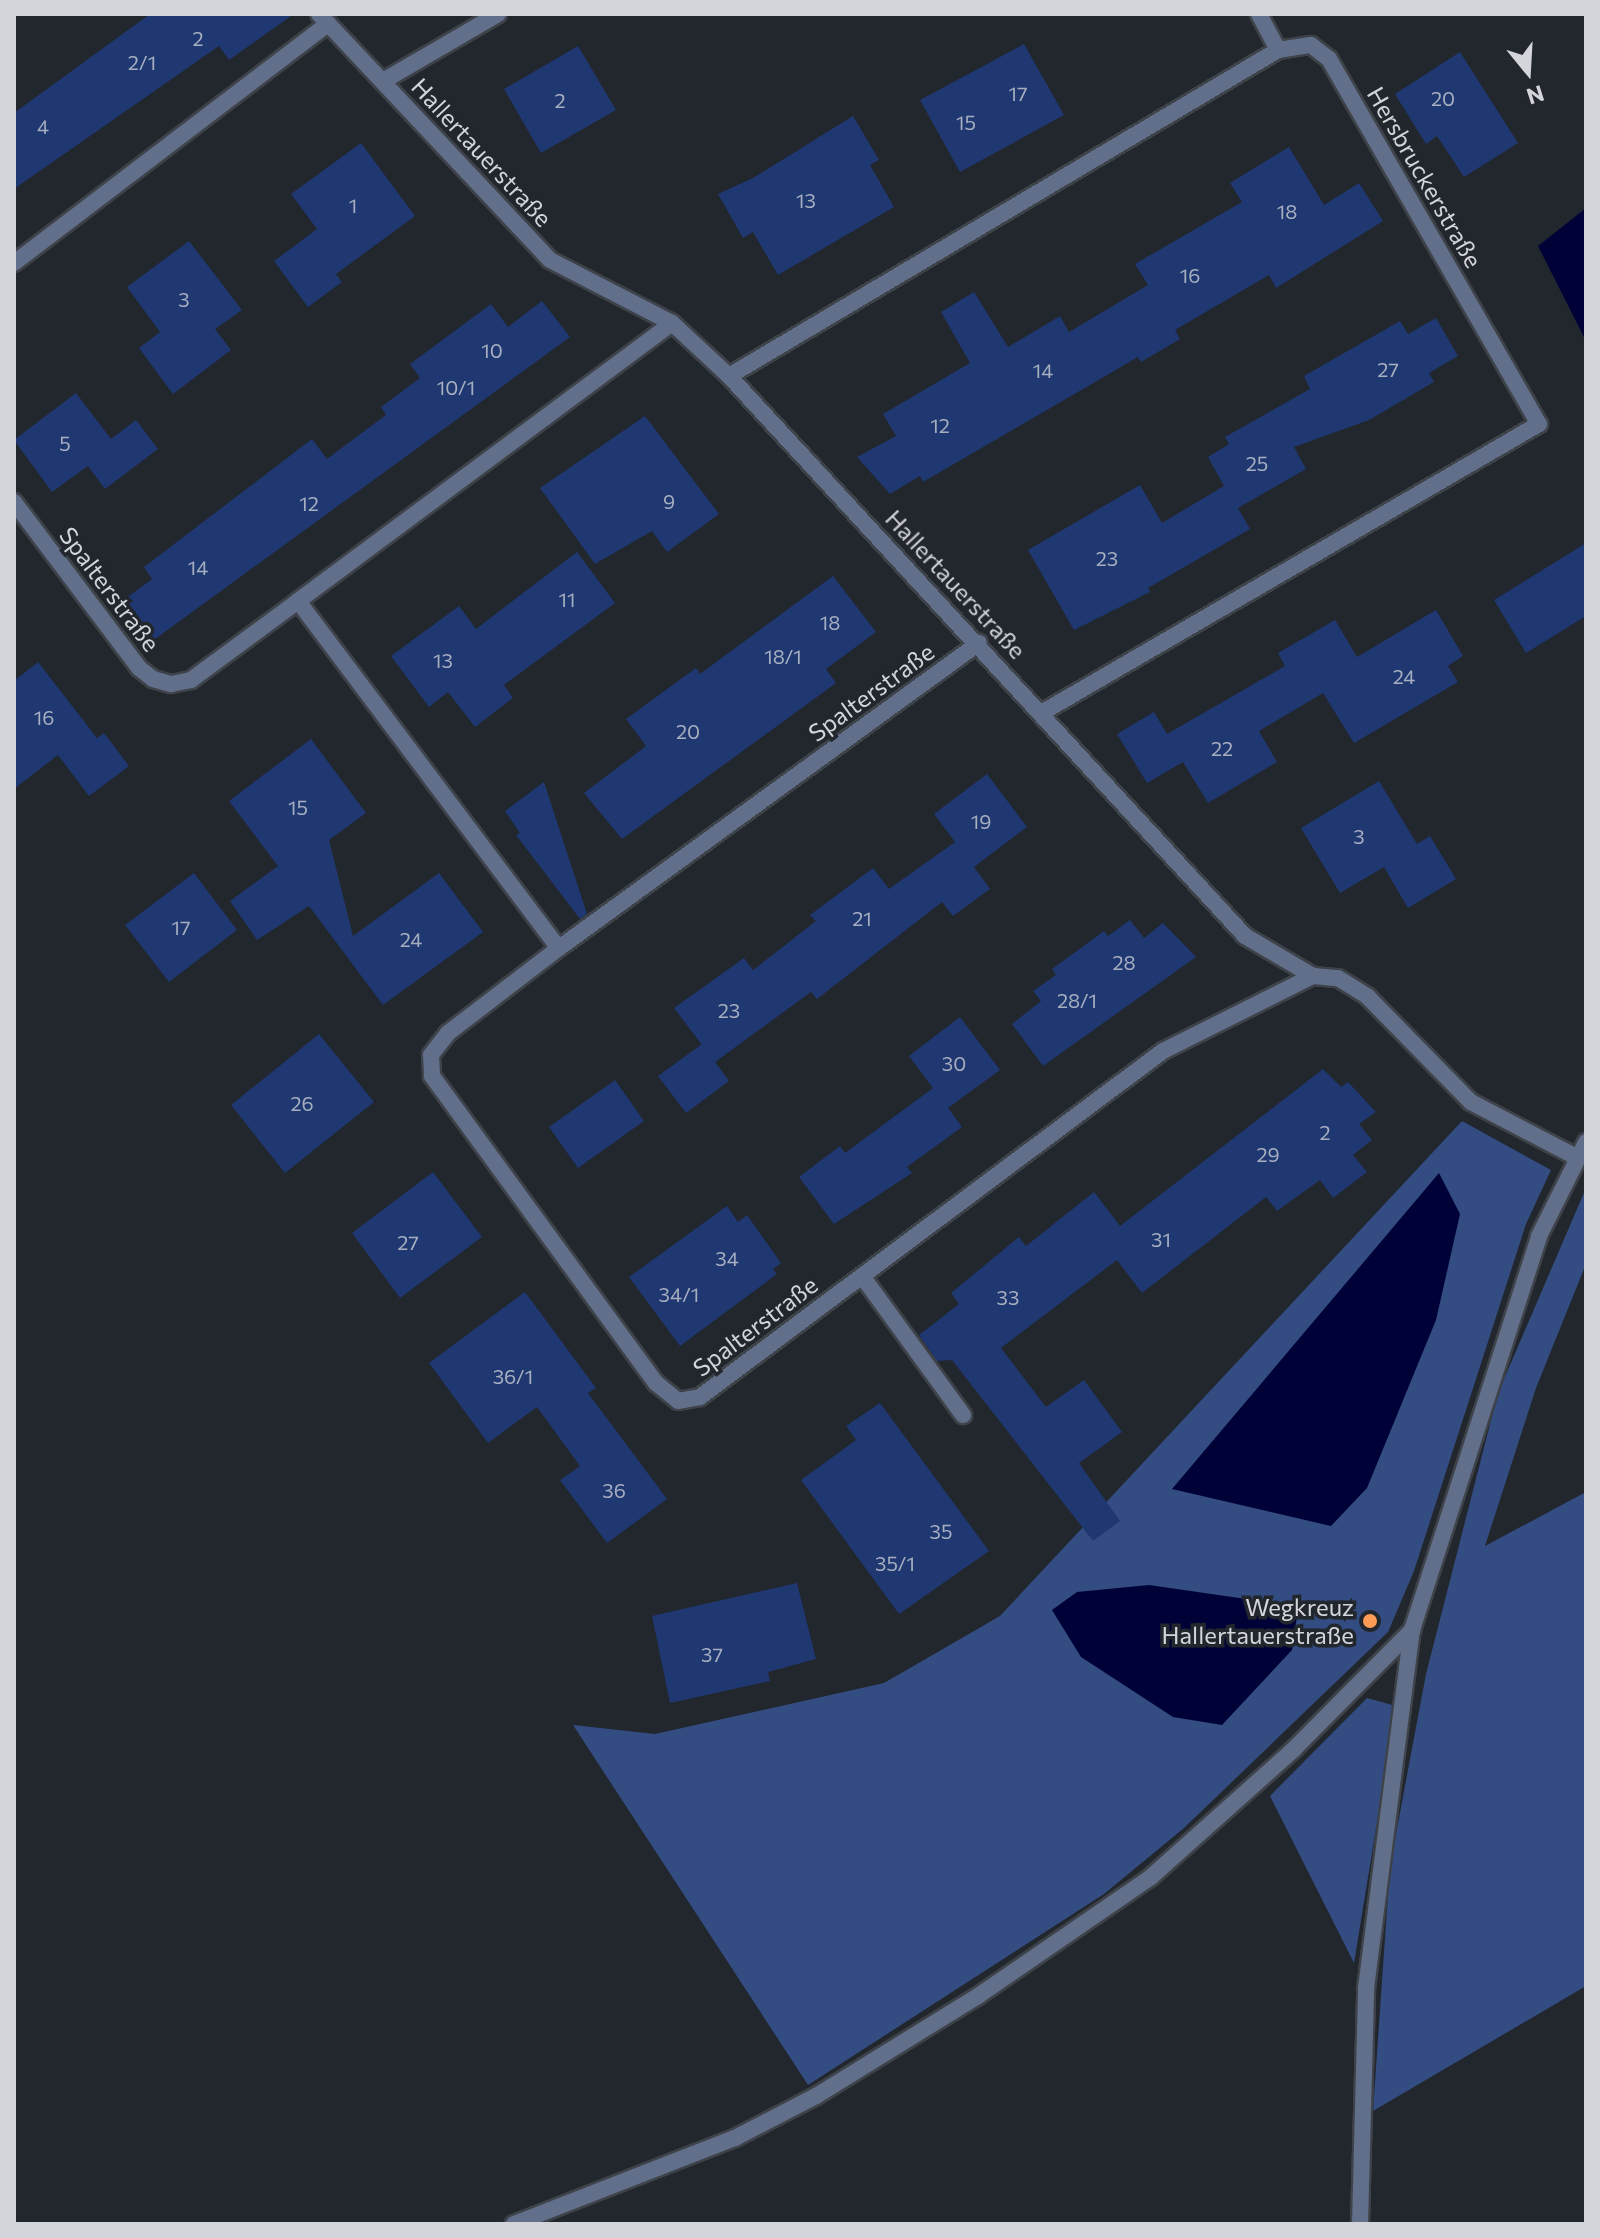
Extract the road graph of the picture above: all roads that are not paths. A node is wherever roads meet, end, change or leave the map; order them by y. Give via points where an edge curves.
1 (498, 14) edge
2 (1259, 14) edge
3 (324, 19) edge
4 (1278, 50) junction
5 (383, 81) junction
6 (14, 263) edge
7 (672, 323) junction
8 (729, 376) junction
9 (14, 502) edge
10 (298, 601) junction
11 (979, 643) junction
12 (1043, 712) junction
13 (559, 948) junction
14 (1313, 976) junction
15 (1586, 1142) edge
16 (1576, 1157) junction
17 (862, 1276) junction
18 (963, 1415) dead end
19 (1412, 1630) junction
20 (514, 2224) edge
21 (1360, 2224) edge

1 - 5 street
2 - 4 street
3 - 5 street, Hallertauerstraße
3 - 6 street
4 - 8 street, Hersbruckerstraße
4 - 12 street, Hersbruckerstraße via 1311,45 1329,59 1539,424
5 - 7 street, Hallertauerstraße via 550,260
7 - 8 street, Hallertauerstraße
7 - 10 street, Spalterstraße
8 - 11 street, Hallertauerstraße
9 - 10 street, Spalterstraße via 139,668 153,679 171,684 191,680
10 - 13 street
11 - 12 street, Hallertauerstraße
11 - 13 street, Spalterstraße
12 - 14 street, Hallertauerstraße via 1245,936
13 - 17 street, Spalterstraße via 448,1033 431,1055 432,1076 656,1383 678,1401 700,1397
14 - 16 street, Hallertauerstraße via 1338,978 1368,997 1471,1102
14 - 17 street, Spalterstraße via 1163,1051
15 - 16 street
16 - 19 street via 1539,1236 1510,1319
17 - 18 street
19 - 20 street via 1294,1749 1151,1877 991,1987 816,2096 735,2138
19 - 21 street via 1366,1988

